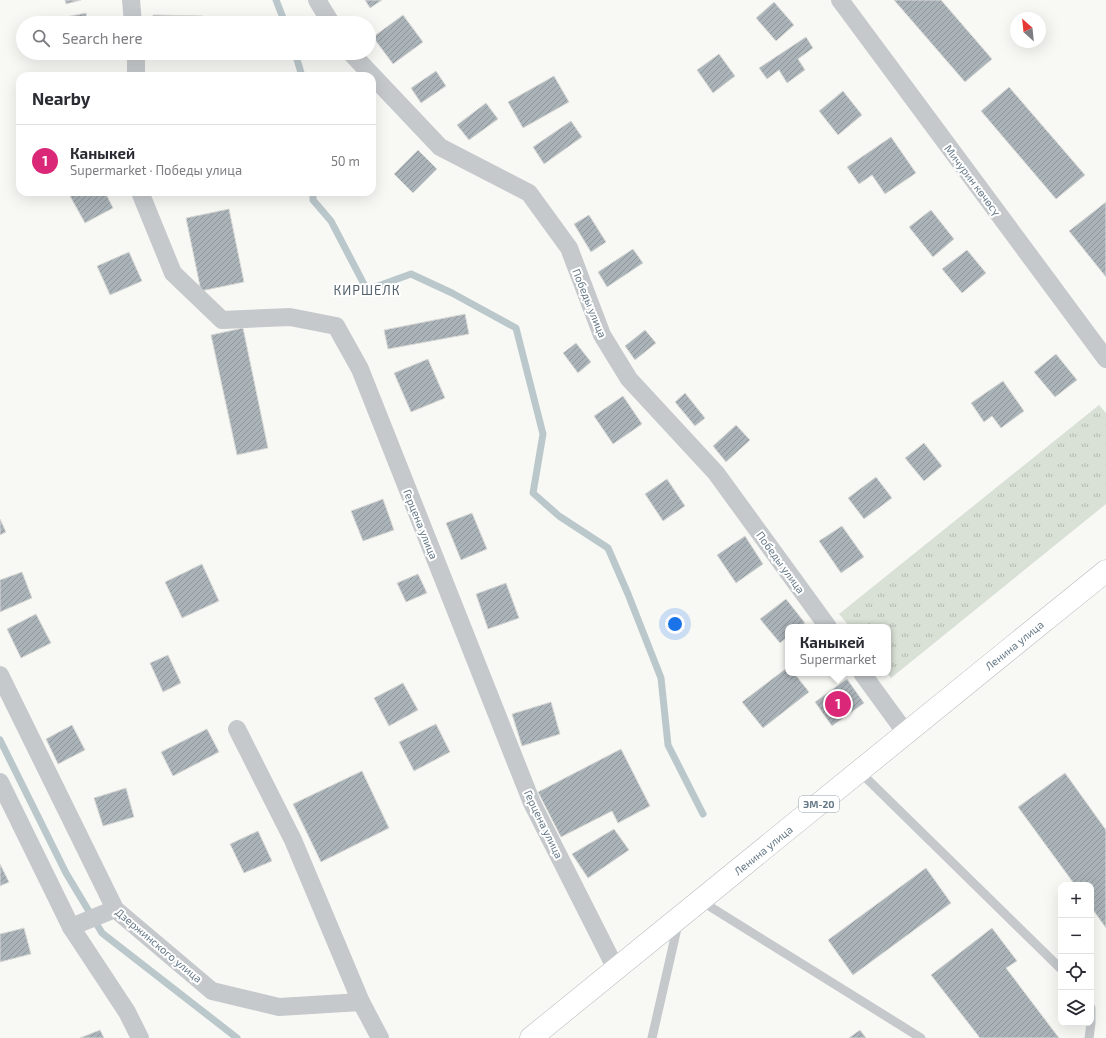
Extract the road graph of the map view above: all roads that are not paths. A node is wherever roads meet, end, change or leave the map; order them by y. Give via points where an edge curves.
1 (131, 0) edge
2 (317, 0) edge
3 (840, 0) edge
4 (132, 16) edge
5 (327, 16) edge
6 (136, 60) edge
7 (358, 60) edge
8 (136, 72) edge
9 (369, 72) edge
10 (376, 79) edge
11 (142, 196) edge
12 (1106, 359) edge
13 (1106, 571) edge
14 (826, 624) edge
15 (0, 675) edge
16 (864, 676) edge
17 (237, 729) dead end
18 (905, 732) junction
19 (859, 771) junction
20 (0, 782) edge
21 (701, 900) junction
22 (115, 909) junction
23 (679, 919) junction
24 (71, 927) junction
25 (1058, 965) edge
26 (616, 969) junction
27 (361, 1002) junction
28 (1090, 1026) edge
29 (140, 1038) edge
30 (380, 1038) edge
31 (531, 1038) edge
32 (652, 1038) edge
33 (920, 1038) edge
34 (1089, 1038) edge

1 - 4 street
2 - 5 street
3 - 12 street, Мичурин көчөсү
6 - 8 street
7 - 9 street, Победы улица
10 - 14 street, Победы улица via 440,147 529,193 569,248 602,336 629,379 716,473
11 - 26 street, Герцена улица via 173,273 222,320 290,317 336,326 360,369 532,802
13 - 18 main road, Ленина улица / ЭМ-20
15 - 22 street, Дзержинского улица
16 - 18 street
17 - 27 street via 293,840
18 - 19 main road, Ленина улица / ЭМ-20
19 - 21 main road, Ленина улица / ЭМ-20
19 - 25 lane
20 - 24 street
21 - 23 main road, Ленина улица / ЭМ-20
21 - 33 lane
22 - 24 street
22 - 27 street, Дзержинского улица via 212,991 279,1007
23 - 26 main road, Ленина улица / ЭМ-20
23 - 32 lane
24 - 29 street via 127,1012
26 - 31 main road, Ленина улица / ЭМ-20
27 - 30 street
28 - 34 lane

